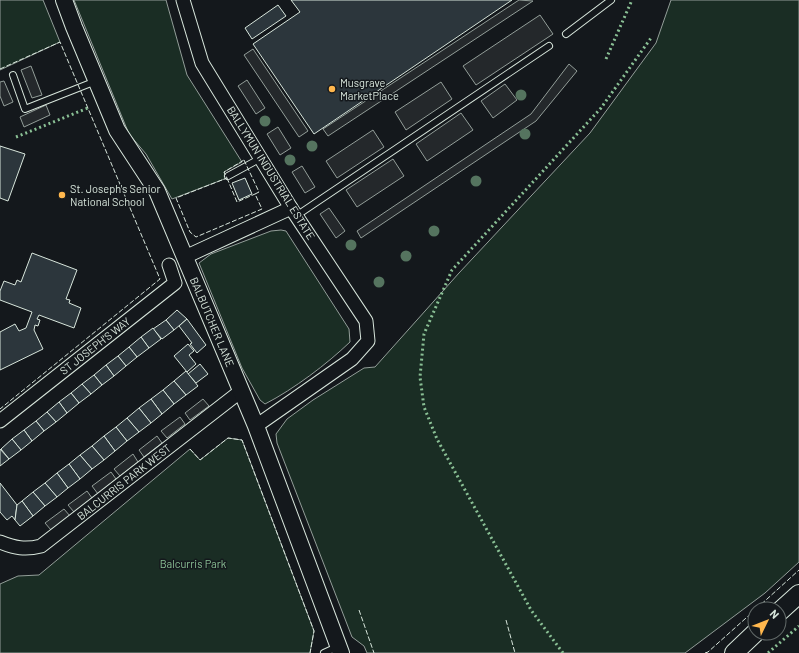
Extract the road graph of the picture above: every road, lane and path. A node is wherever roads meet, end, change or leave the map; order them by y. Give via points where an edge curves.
1 (64, 0) edge
2 (183, 0) edge
3 (611, 0) edge
4 (566, 34) dead end
5 (549, 46) dead end
6 (14, 75) dead end
7 (96, 81) junction
8 (261, 158) junction
9 (228, 176) dead end
10 (293, 212) junction
11 (185, 257) junction
12 (169, 265) dead end
13 (241, 391) junction
14 (0, 421) edge
15 (256, 426) junction
16 (0, 542) edge
17 (799, 594) edge
18 (787, 605) edge
19 (747, 641) edge
20 (340, 650) edge
21 (324, 653) edge
22 (734, 653) edge

1 - 7 street, BALBUTCHER LANE
2 - 8 street, BALLYMUN INDUSTRIAL ESTATE via 202,63
3 - 4 lane
5 - 10 lane
6 - 7 lane via 25,109
7 - 11 street, BALBUTCHER LANE via 117,130 157,191
8 - 9 lane
8 - 10 street, BALLYMUN INDUSTRIAL ESTATE
10 - 11 street
10 - 15 street, BALLYMUN INDUSTRIAL ESTATE via 366,321 368,341 352,359
11 - 13 street, BALBUTCHER LANE
12 - 14 street, ST JOSEPH'S WAY via 175,283
13 - 15 street, BALBUTCHER LANE
13 - 16 street, BALCURRIS PARK WEST via 41,546 29,549 14,548
15 - 20 street, BALBUTCHER LANE
17 - 18 main road
19 - 22 main road
20 - 21 lane

